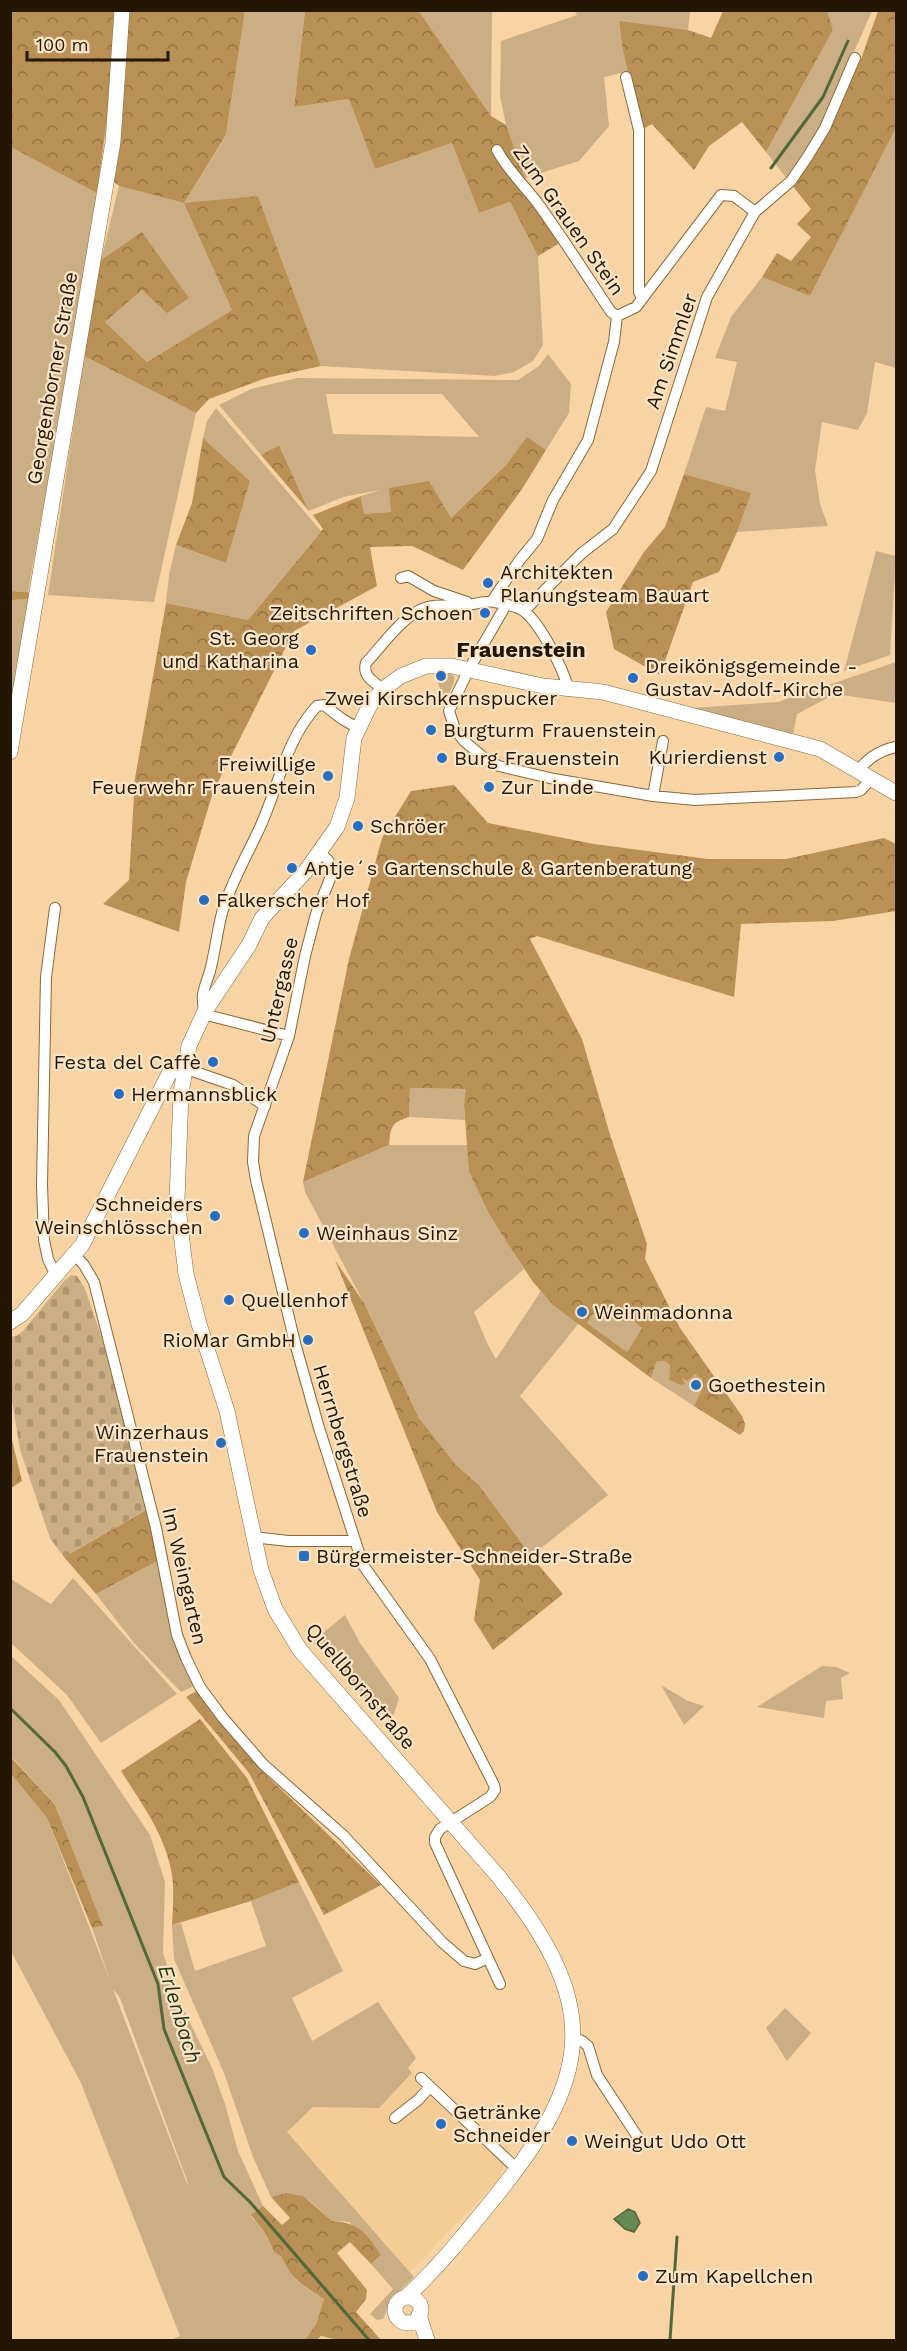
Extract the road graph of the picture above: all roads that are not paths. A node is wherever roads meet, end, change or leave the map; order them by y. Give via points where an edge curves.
1 (122, 10) edge
2 (855, 58) dead end
3 (626, 77) dead end
4 (497, 150) dead end
5 (755, 212) junction
6 (642, 298) junction
7 (617, 316) junction
8 (401, 578) dead end
9 (492, 602) junction
10 (472, 604) junction
11 (506, 605) junction
12 (524, 611) junction
13 (469, 669) junction
14 (568, 688) junction
15 (383, 689) junction
16 (358, 728) junction
17 (663, 741) dead end
18 (897, 747) edge
19 (10, 752) edge
20 (864, 775) junction
21 (897, 792) edge
22 (653, 796) junction
23 (320, 854) junction
24 (55, 908) dead end
25 (204, 1012) junction
26 (290, 1036) junction
27 (184, 1068) junction
28 (265, 1106) junction
29 (75, 1256) junction
30 (56, 1276) junction
31 (10, 1322) edge
32 (253, 1538) junction
33 (354, 1541) junction
34 (450, 1821) junction
35 (488, 1958) junction
36 (500, 1984) dead end
37 (573, 2038) junction
38 (421, 2078) dead end
39 (430, 2087) junction
40 (395, 2118) dead end
41 (639, 2139) dead end
42 (517, 2169) junction
43 (430, 2276) junction
44 (406, 2297) junction
45 (420, 2310) junction
46 (405, 2322) junction
47 (421, 2340) edge
48 (427, 2340) edge

1 - 19 main road, Georgenborner Straße via 110,161
2 - 5 street, Am Simmler via 825,128 808,156 791,181
3 - 6 street via 639,130
4 - 7 street, Zum Grauen Stein
5 - 6 street via 734,196 722,195
5 - 12 street, Am Simmler via 707,297 645,483 613,529 582,553
6 - 7 street via 636,307
7 - 9 street, Zum Grauen Stein via 588,440 553,500 537,539
8 - 10 street via 408,576 434,591
9 - 10 street
9 - 11 street
10 - 15 street via 438,605 409,617 366,663 366,674
11 - 12 street
11 - 13 street
12 - 14 street via 547,642
13 - 14 main road
13 - 15 main road via 426,666
13 - 22 street via 449,711 455,729 480,755 499,766
14 - 20 main road via 603,692 820,749
15 - 16 main road, Quellbornstraße
16 - 23 main road, Quellbornstraße via 345,808
16 - 25 street via 324,705 317,706 306,720 281,767 222,912 202,996
17 - 22 street
18 - 20 street via 875,754
20 - 21 main road
20 - 22 street via 861,790 856,792 695,800
23 - 25 main road, Quellbornstraße via 262,918 249,945
23 - 26 street, Untergasse via 333,871 310,935
24 - 30 street via 46,977 42,1185 44,1240
25 - 26 street
25 - 27 main road, Quellbornstraße
26 - 28 street, Untergasse
27 - 28 street via 233,1085
27 - 29 main road via 169,1074
27 - 32 main road, Quellbornstraße via 177,1182 186,1274 229,1420
28 - 33 street, Herrnbergstraße via 254,1136 253,1162 261,1207 316,1417
29 - 30 main road
29 - 35 street, Im Weingarten via 94,1282 156,1528 177,1635 200,1687 257,1758 344,1836 442,1942 472,1964
30 - 31 main road
32 - 33 street
32 - 34 main road, Quellbornstraße via 267,1590 300,1650
33 - 34 street, Herrnbergstraße via 363,1565 430,1659 494,1785 490,1797
34 - 35 street via 440,1829 435,1844
34 - 37 main road, Quellbornstraße via 510,1891 544,1943 565,1986
35 - 36 street
37 - 41 street via 588,2046 597,2075
37 - 42 main road, Quellbornstraße via 561,2097
38 - 39 street
39 - 40 street
39 - 42 street
42 - 43 main road, Quellbornstraße
43 - 44 main road, Quellbornstraße
43 - 45 main road, Quellbornstraße
44 - 45 main road via 416,2300
44 - 46 main road via 399,2300 395,2309 396,2316
45 - 46 main road via 414,2321
45 - 48 main road
46 - 47 main road

